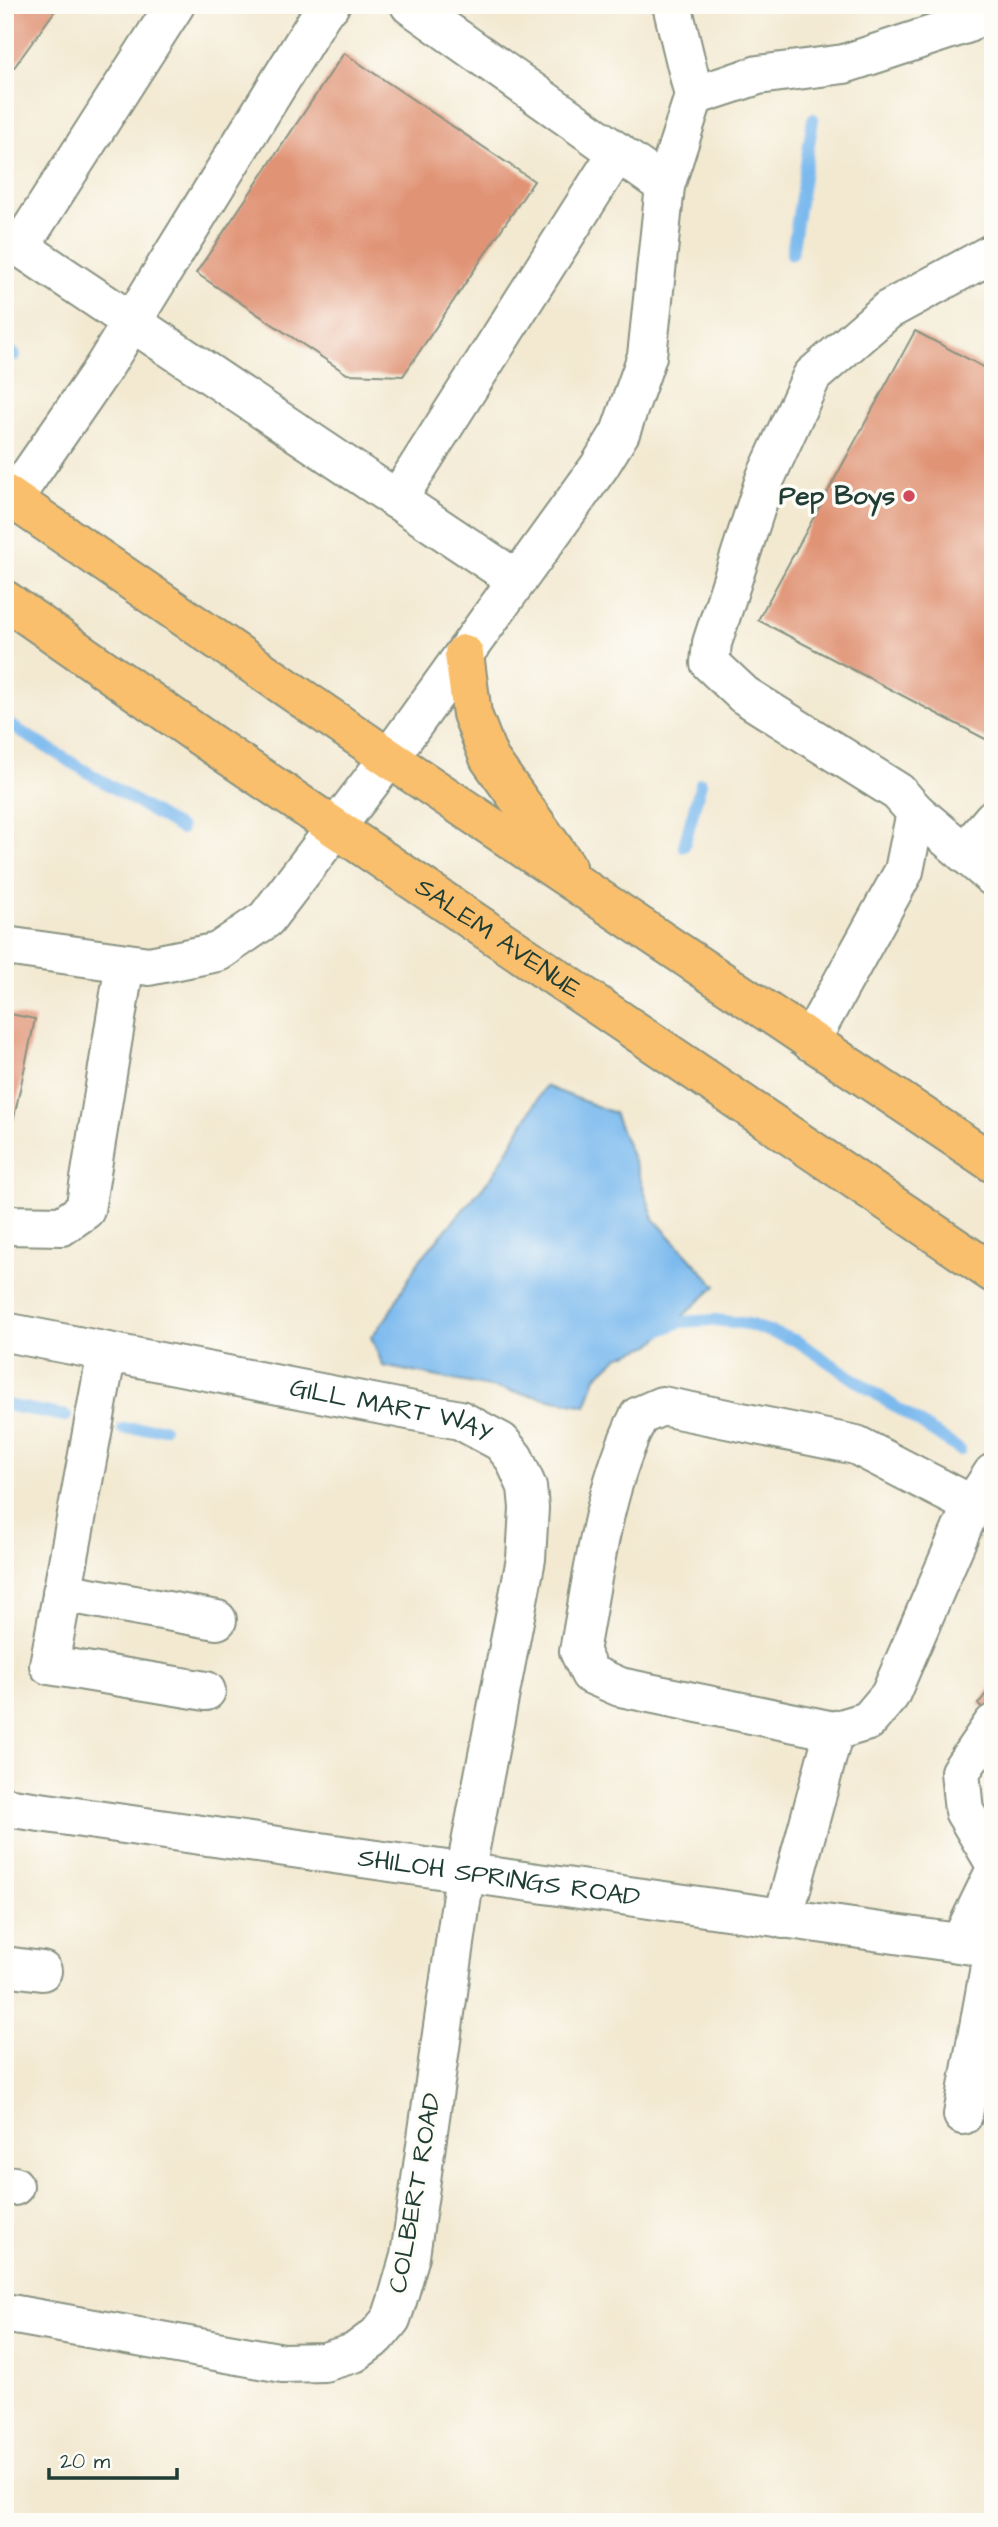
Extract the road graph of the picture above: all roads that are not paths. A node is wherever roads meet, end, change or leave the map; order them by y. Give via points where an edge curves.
1 (175, 5) edge
2 (330, 5) edge
3 (410, 5) edge
4 (672, 5) edge
5 (993, 6) edge
6 (694, 96) junction
7 (618, 152) junction
8 (665, 186) junction
9 (13, 242) edge
10 (993, 253) edge
11 (131, 321) junction
12 (9, 496) edge
13 (397, 500) junction
14 (517, 580) junction
15 (5, 600) edge
16 (464, 654) junction
17 (390, 758) junction
18 (916, 812) junction
19 (993, 819) edge
20 (336, 828) junction
21 (979, 865) edge
22 (579, 885) junction
23 (5, 946) edge
24 (125, 962) junction
25 (810, 1041) junction
26 (993, 1163) edge
27 (5, 1225) edge
28 (993, 1273) edge
29 (5, 1332) edge
30 (107, 1352) junction
31 (993, 1473) edge
32 (972, 1505) junction
33 (62, 1592) junction
34 (217, 1620) dead end
35 (206, 1691) dead end
36 (993, 1724) edge
37 (834, 1731) junction
38 (5, 1807) edge
39 (993, 1860) edge
40 (465, 1874) junction
41 (993, 1875) edge
42 (783, 1919) junction
43 (982, 1947) edge
44 (963, 2115) dead end
45 (5, 2313) edge

1 - 9 street
2 - 11 street
3 - 7 street
4 - 6 street
5 - 6 street via 966,24 844,64 758,75
6 - 8 street
7 - 8 street
7 - 13 street
8 - 14 street via 647,356 620,433
9 - 11 street
10 - 18 street via 888,310 812,376 765,480 712,643 710,663 744,695 898,792
11 - 12 street via 104,368
11 - 13 street
12 - 17 main road
13 - 14 street
14 - 16 street
15 - 20 main road, SALEM AVENUE
16 - 17 street
16 - 22 main road via 472,714 489,758
17 - 20 street
17 - 22 main road
18 - 21 street
18 - 25 street via 904,871
19 - 21 street
20 - 24 street via 266,919 218,952 149,966
20 - 28 main road, SALEM AVENUE
22 - 25 main road
23 - 24 street
24 - 27 street via 85,1210 62,1226
25 - 26 main road
29 - 30 street, GILL MART WAY
30 - 33 street
30 - 40 street, GILL MART WAY via 460,1420 501,1441 514,1458 527,1487 526,1559
31 - 32 street
32 - 37 street via 890,1695 868,1721
32 - 37 street via 856,1445 662,1406 639,1416 612,1482 579,1651 590,1674 620,1687
33 - 34 street
33 - 35 street via 48,1665
36 - 39 street via 960,1772 964,1811
37 - 42 street
38 - 40 street, SHILOH SPRINGS ROAD
40 - 42 street, SHILOH SPRINGS ROAD
40 - 45 street, COLBERT ROAD via 410,2256 391,2319 377,2336 354,2353 324,2362 283,2362
41 - 43 street
42 - 43 street, SHILOH SPRINGS ROAD
43 - 44 street

